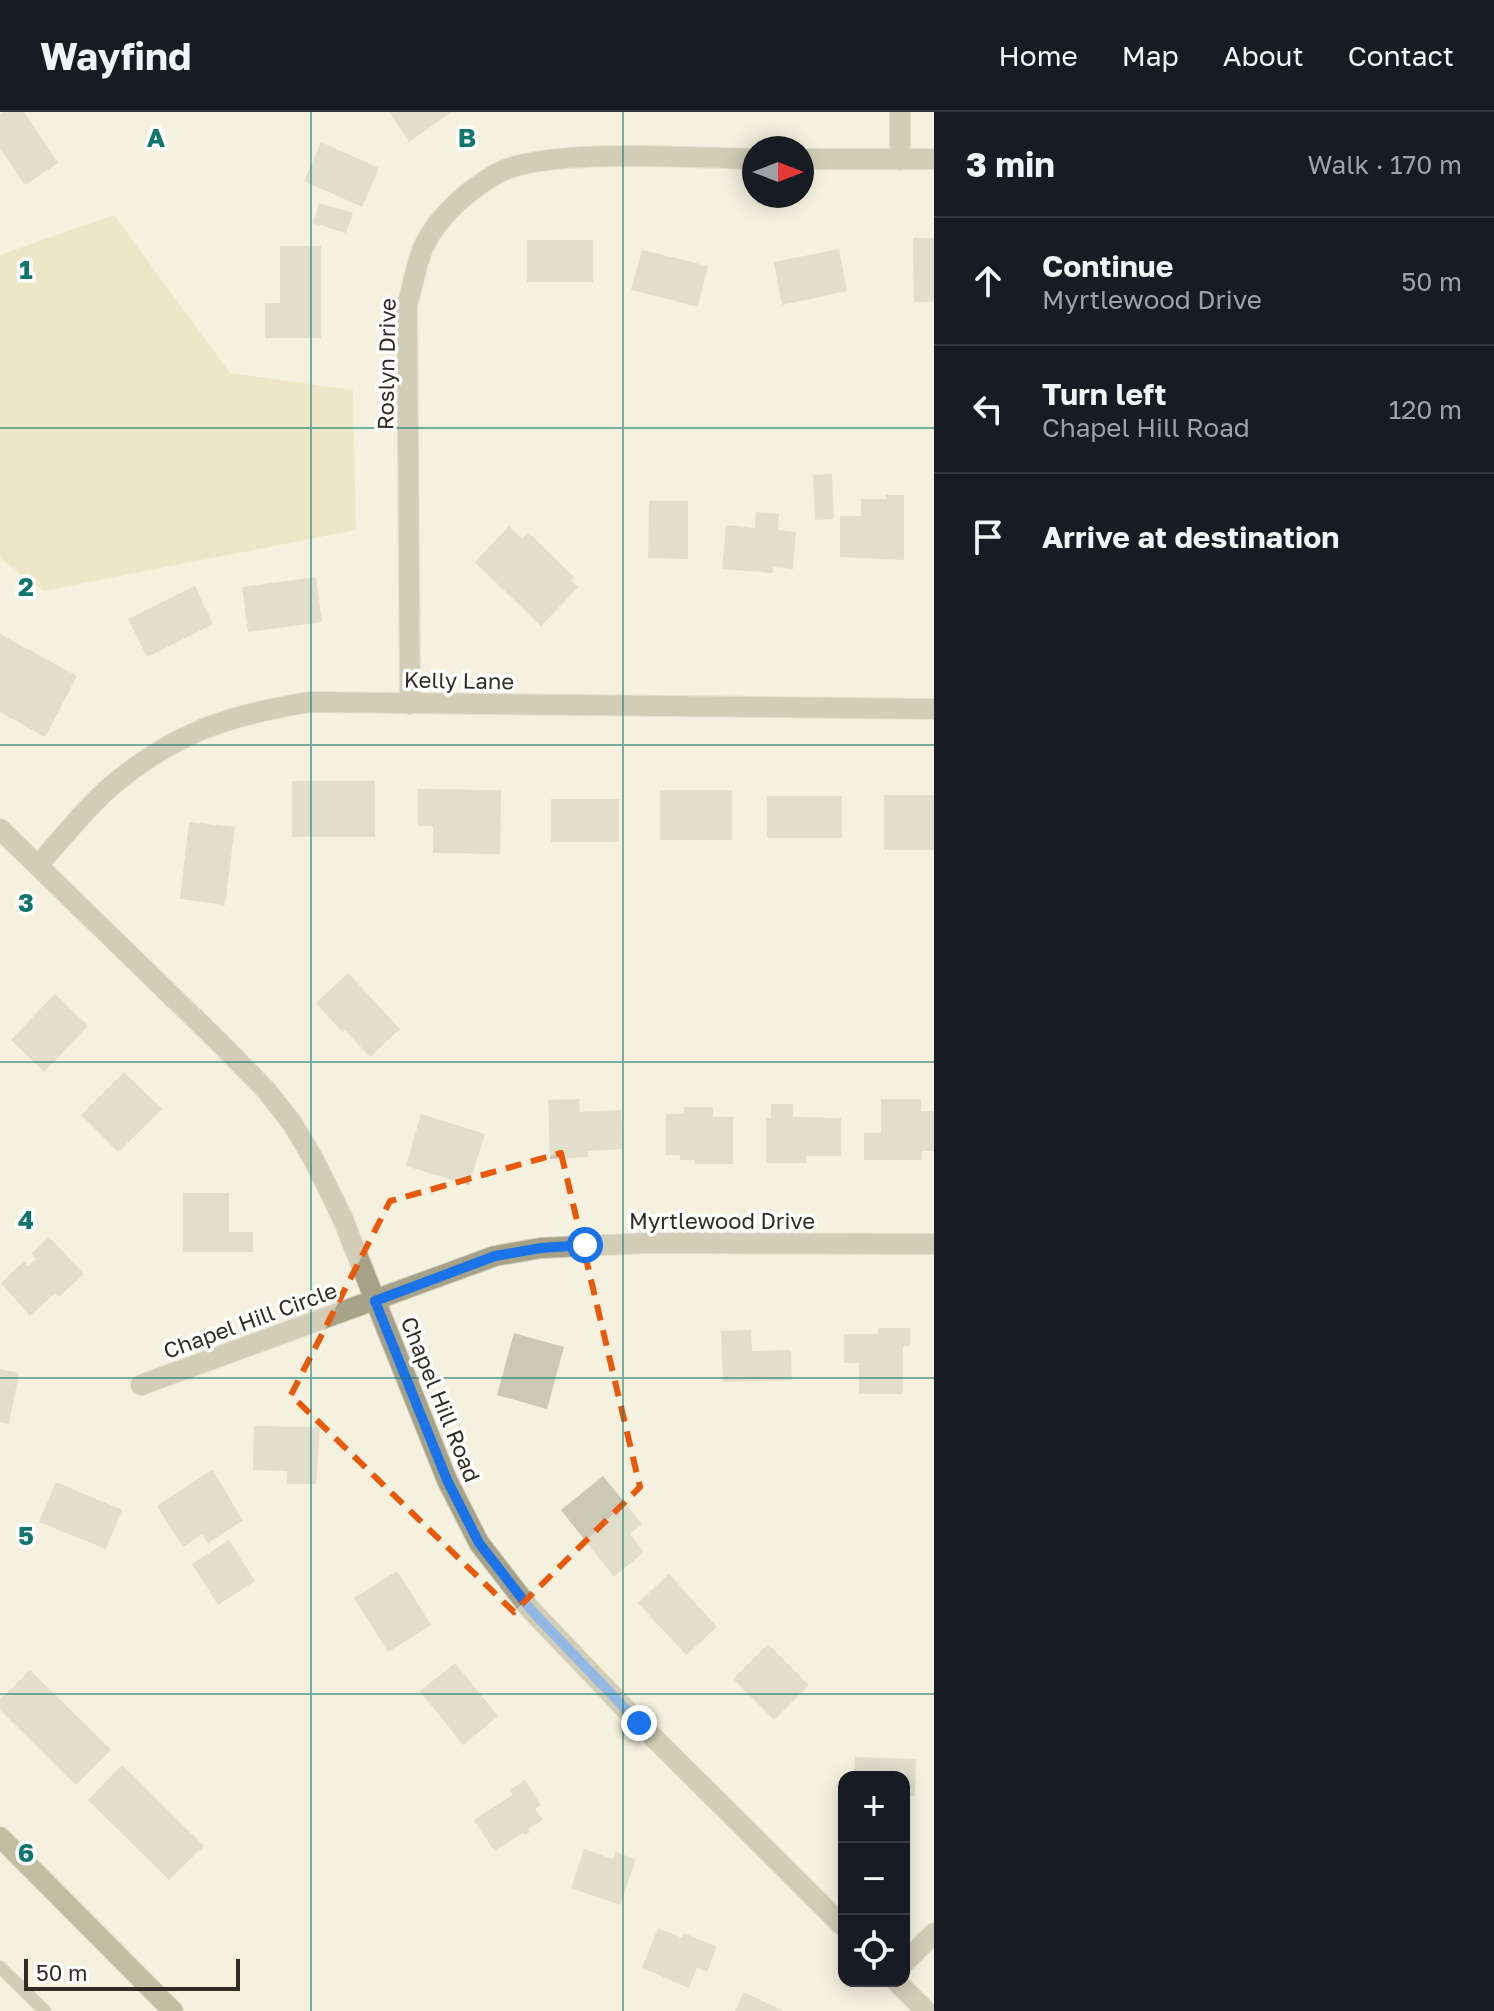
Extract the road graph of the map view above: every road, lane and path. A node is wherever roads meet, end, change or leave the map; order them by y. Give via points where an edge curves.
1 (900, 112) edge
2 (742, 159) edge
3 (814, 159) edge
4 (934, 159) edge
5 (900, 160) junction
6 (410, 704) junction
7 (934, 709) edge
8 (0, 829) edge
9 (38, 865) junction
10 (934, 1244) edge
11 (375, 1301) junction
12 (141, 1385) dead end
13 (0, 1837) edge
14 (838, 1921) edge
15 (934, 1933) edge
16 (910, 1957) edge
17 (0, 1967) edge
18 (902, 1987) edge
19 (45, 2011) edge
20 (173, 2011) edge
21 (926, 2011) edge

1 - 5 street
2 - 6 street, Roslyn Drive via 530,163 499,172 442,217 424,247 407,305
3 - 5 street
4 - 5 street
6 - 7 street, Kelly Lane
6 - 9 street, Kelly Lane via 310,702 253,711 205,727 158,751 108,790
8 - 9 street, Chapel Hill Road
9 - 11 street, Chapel Hill Road via 221,1044 292,1123 342,1217
10 - 11 street, Myrtlewood Drive via 541,1248 495,1256
11 - 12 street, Chapel Hill Circle
11 - 14 street, Chapel Hill Road via 447,1480 479,1543 531,1610
13 - 20 main road
15 - 16 street
17 - 19 lane
18 - 21 street

